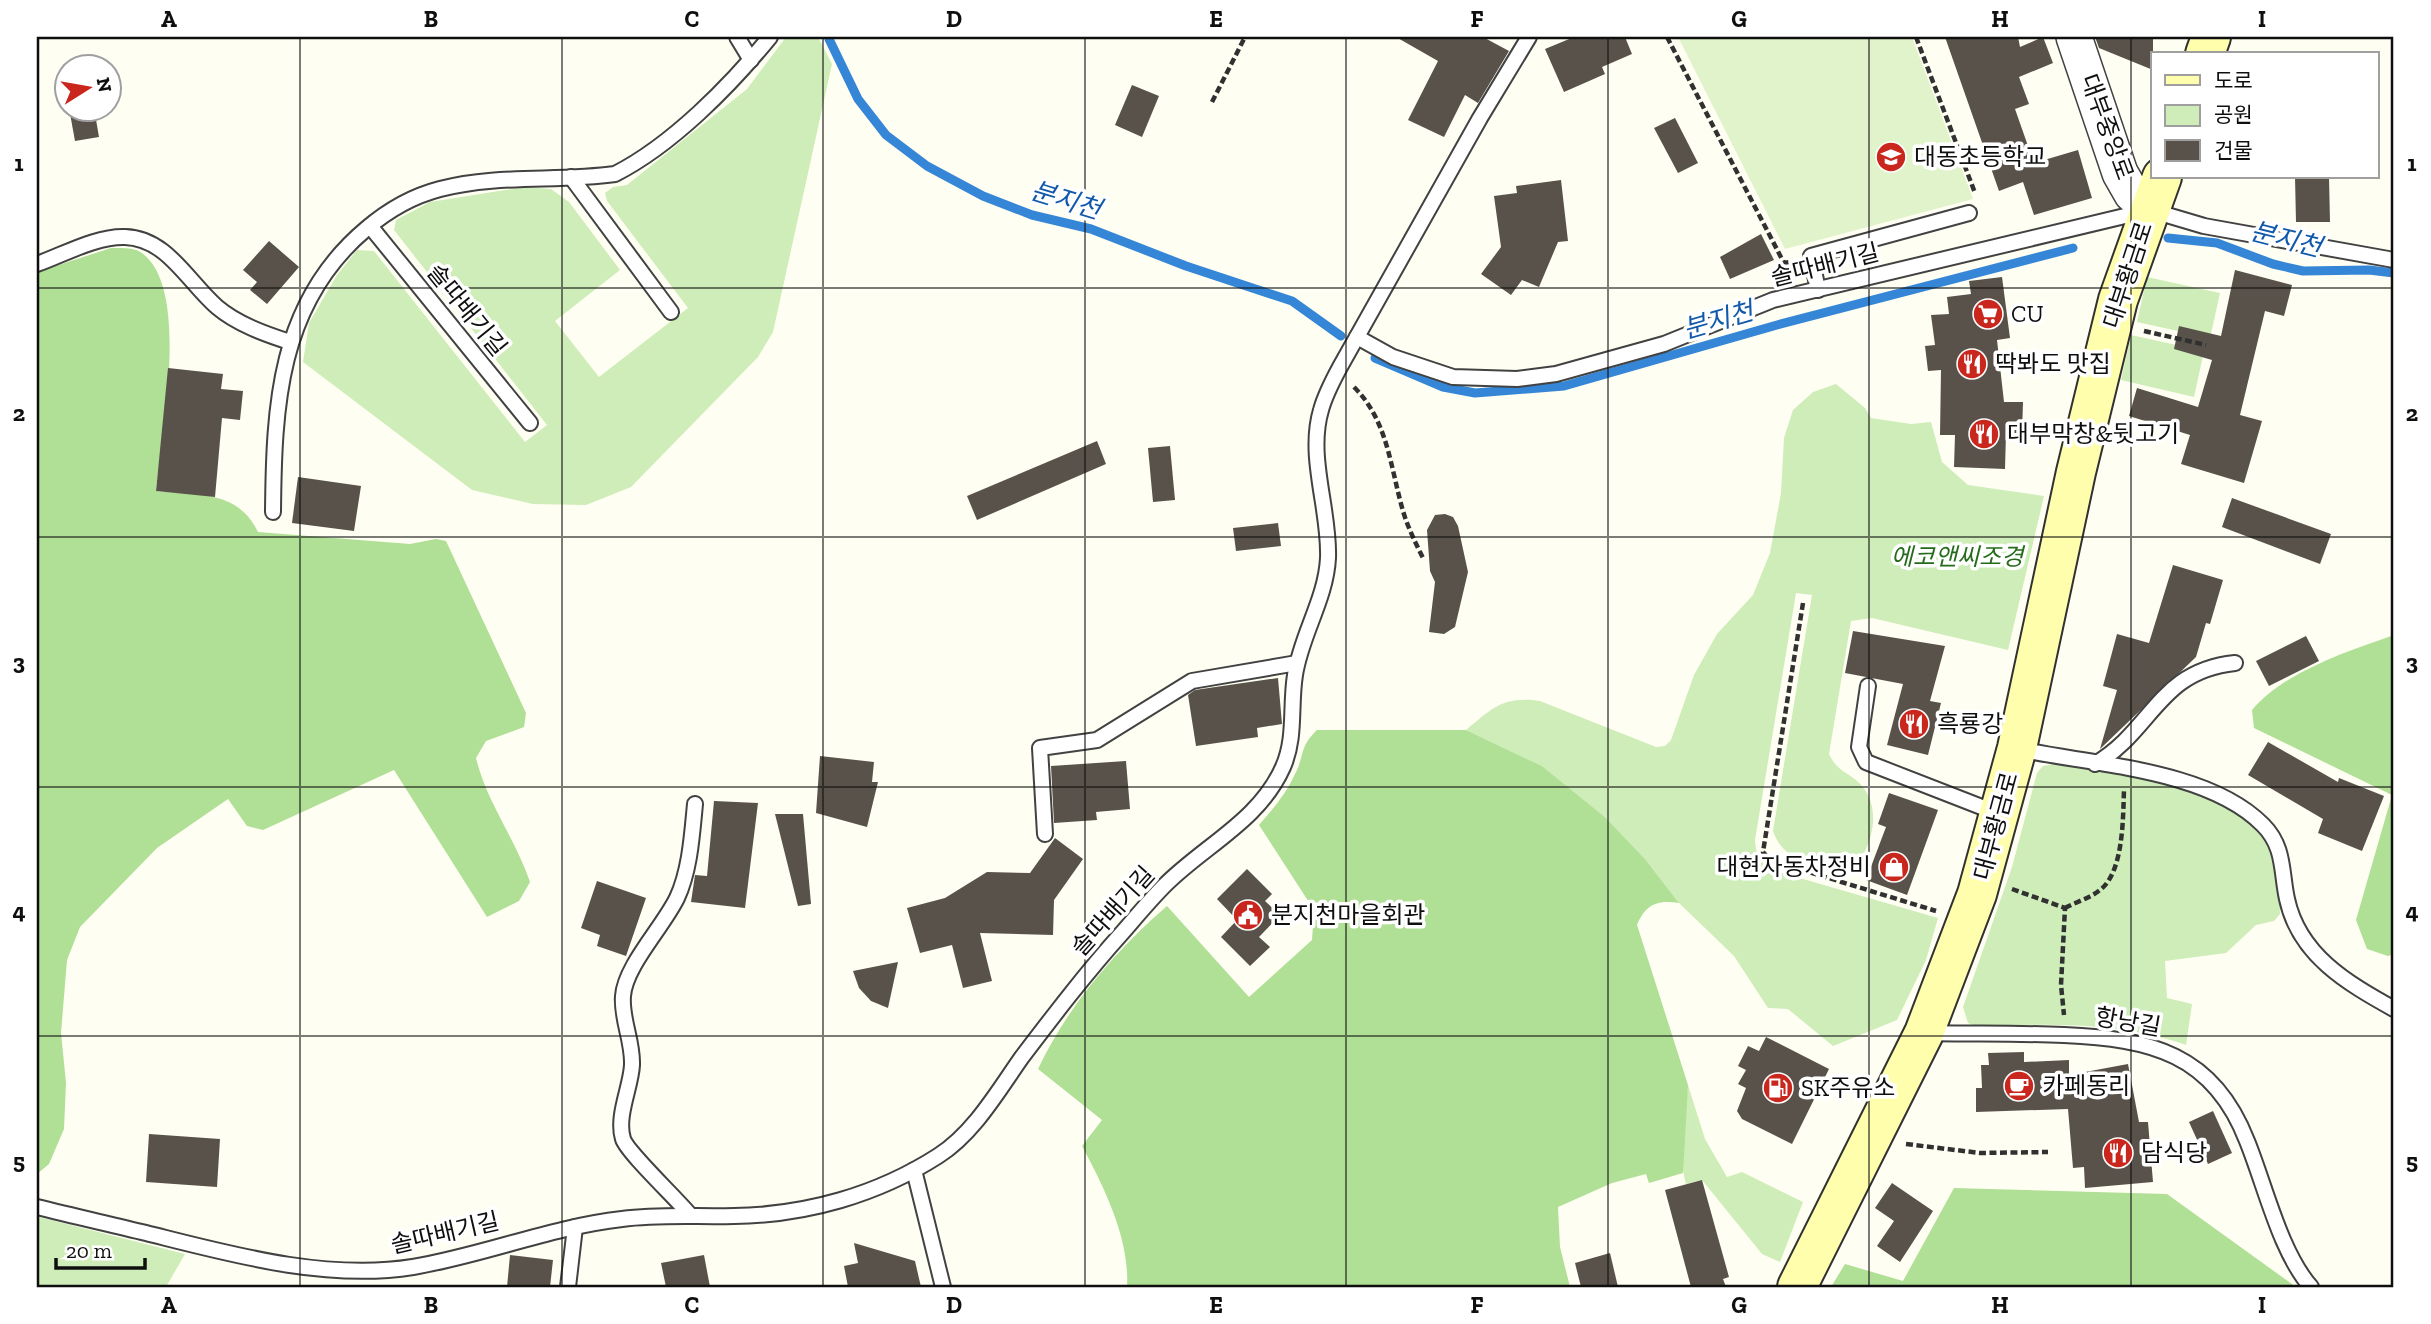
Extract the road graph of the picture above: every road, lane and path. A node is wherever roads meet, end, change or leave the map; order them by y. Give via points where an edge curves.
1 (737, 37) edge
2 (770, 37) edge
3 (1244, 37) edge
4 (1530, 37) edge
5 (1667, 37) edge
6 (1916, 37) edge
7 (2074, 37) edge
8 (751, 60) junction
9 (1212, 102) dead end
10 (571, 177) junction
11 (2156, 194) edge
12 (1969, 213) joint
13 (370, 226) junction
14 (1811, 256) junction
15 (2394, 260) edge
16 (37, 264) edge
17 (1818, 290) junction
18 (671, 312) dead end
19 (2142, 331) dead end
20 (1357, 337) junction
21 (290, 342) junction
22 (2206, 345) dead end
23 (1337, 373) junction
24 (530, 423) dead end
25 (273, 512) dead end
26 (1424, 560) dead end
27 (1803, 603) dead end
28 (1297, 663) junction
29 (2235, 663) dead end
30 (1868, 686) dead end
31 (2017, 748) junction
32 (2095, 764) junction
33 (2125, 769) junction
34 (695, 804) dead end
35 (1999, 814) junction
36 (1045, 834) dead end
37 (1982, 877) junction
38 (2065, 908) junction
39 (1947, 914) dead end
40 (2394, 1009) edge
41 (1924, 1033) junction
42 (2066, 1035) junction
43 (1874, 1136) junction
44 (2048, 1152) dead end
45 (914, 1170) junction
46 (37, 1207) edge
47 (690, 1215) junction
48 (575, 1227) junction
49 (568, 1287) edge
50 (943, 1287) edge
51 (1797, 1287) edge
52 (2311, 1287) edge

1 - 8 lane
2 - 8 lane
3 - 9 path
4 - 20 lane, 솔따배기길
5 - 14 path via 1784,263
6 - 12 path via 1981,210
7 - 11 street, 대부중앙로 via 2120,173 2132,194
8 - 10 lane via 726,90 633,165 615,174
10 - 13 lane via 495,180 439,189 407,202
10 - 18 lane
11 - 15 lane via 2204,226
11 - 17 lane, 솔따배기길
11 - 31 main road, 대부황금로 via 2118,300 2097,383
12 - 14 lane
13 - 21 lane via 333,261 300,314
13 - 24 lane, 솔따배기길
14 - 17 lane
16 - 21 lane via 125,237 156,246 219,308 246,325
17 - 20 lane, 솔따배기길 via 1773,300 1664,344 1591,366 1517,379 1453,377 1393,357
19 - 22 path
20 - 23 lane, 솔따배기길
21 - 25 lane via 277,410
23 - 26 path via 1376,414 1387,440 1404,514
23 - 28 lane, 솔따배기길 via 1318,430 1328,556 1325,580
27 - 39 path via 1763,852 1770,860
28 - 36 lane via 1192,681 1097,740 1040,748
28 - 45 lane, 솔따배기길 via 1290,746 1266,797 1238,827 1164,885 1088,971 971,1127 943,1153
29 - 32 lane via 2204,669 2175,685 2129,739
30 - 35 lane via 1859,747 1866,762
31 - 32 lane
31 - 35 main road, 대부황금로
32 - 33 lane
33 - 38 path via 2123,831 2115,866 2102,889
33 - 40 lane via 2207,788 2249,812 2270,833 2283,859 2286,896 2300,936 2336,974
34 - 47 lane via 690,853 678,896 627,978 623,996 632,1065 622,1138
35 - 37 main road, 대부황금로
37 - 38 path
37 - 41 main road, 대부황금로
38 - 42 path via 2061,985
41 - 42 lane, 항낭길
41 - 43 main road, 대부황금로
42 - 52 lane, 항낭길 via 2134,1041 2199,1070 2219,1091 2246,1138 2286,1240
43 - 44 path via 1955,1151
43 - 51 main road, 대부황금로
45 - 47 lane, 솔따배기길 via 859,1195 823,1205 780,1213
45 - 50 lane
46 - 48 lane, 솔따배기길 via 223,1252 349,1271 413,1267
47 - 48 lane, 솔따배기길
48 - 49 lane

